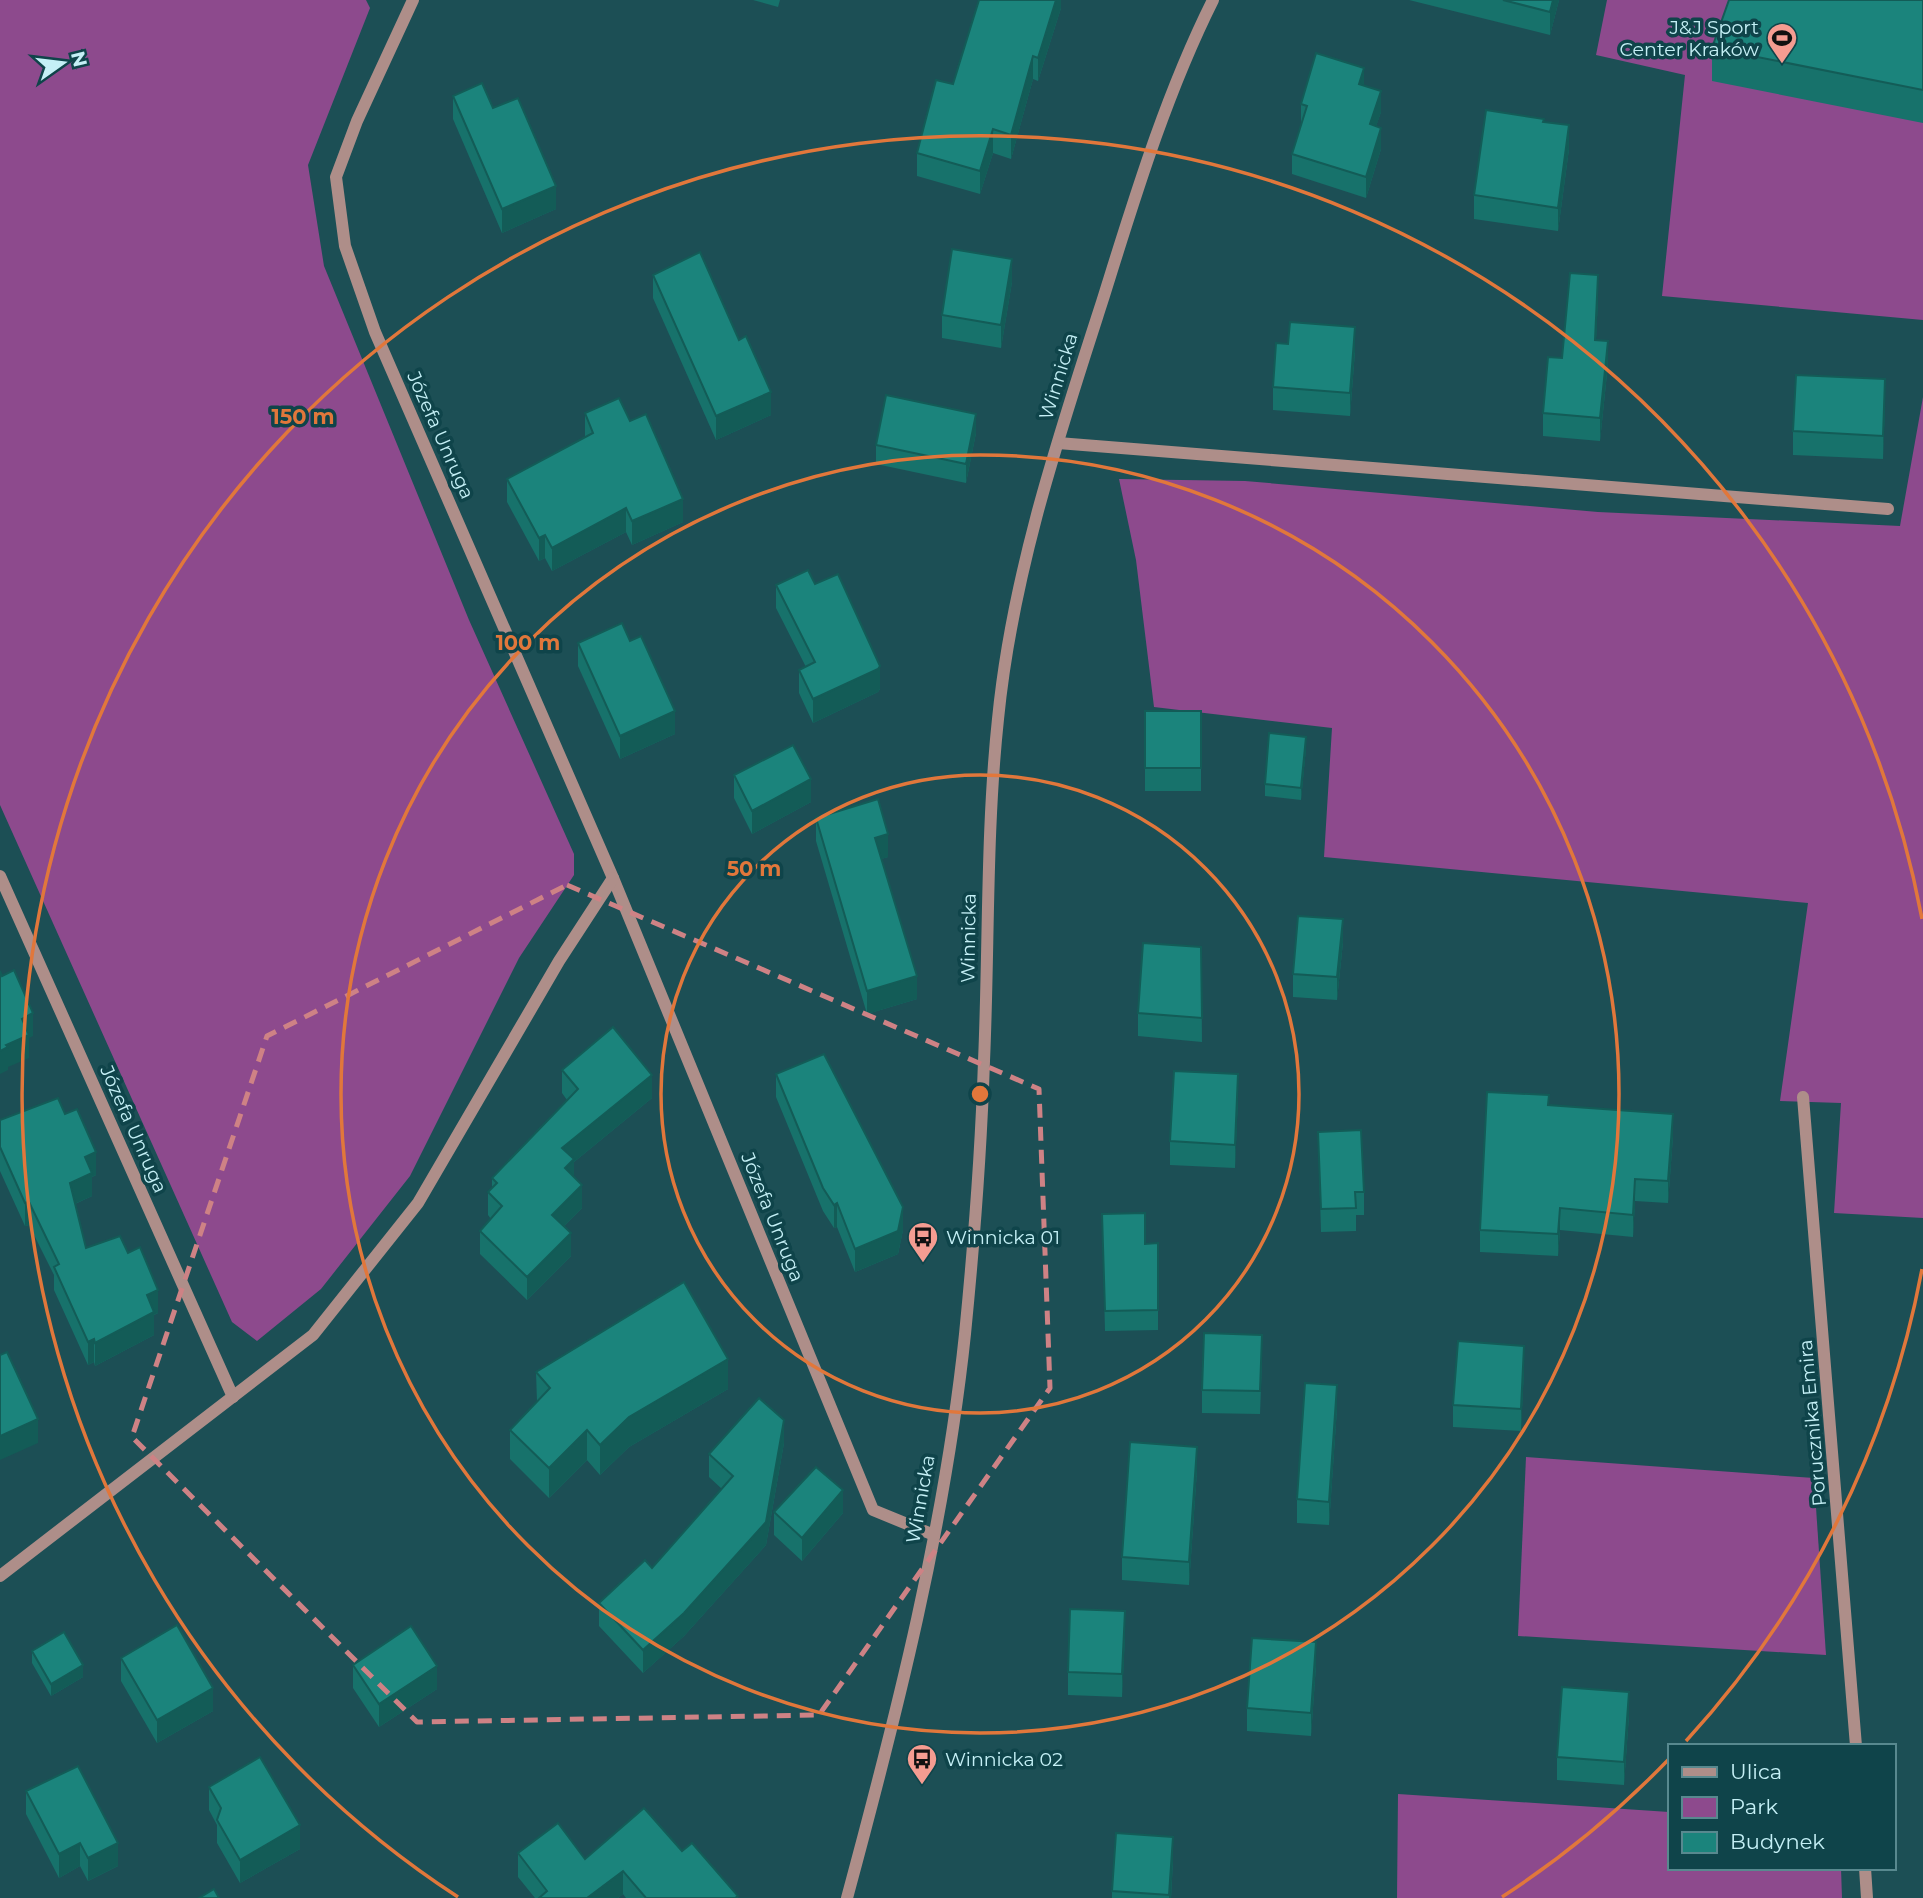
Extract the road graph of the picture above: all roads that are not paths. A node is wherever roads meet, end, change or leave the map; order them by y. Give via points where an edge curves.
1 (413, 0) edge
2 (1213, 0) edge
3 (1058, 443) junction
4 (1888, 509) dead end
5 (0, 876) edge
6 (613, 878) junction
7 (1803, 1097) dead end
8 (233, 1397) junction
9 (934, 1535) junction
10 (0, 1576) edge
11 (1856, 1744) edge
12 (1865, 1870) edge
13 (847, 1898) edge
14 (1867, 1898) edge

1 - 6 street, Józefa Unruga via 336,177 345,246 375,332
2 - 3 street, Winnicka via 1154,139
3 - 4 street
3 - 9 street, Winnicka via 1015,609 998,716 976,1210 963,1349
5 - 8 street, Józefa Unruga
6 - 8 street via 559,961 418,1203 313,1335
6 - 9 street, Józefa Unruga via 873,1510
7 - 11 street, Porucznika Emira
8 - 10 street
9 - 13 street, Winnicka via 898,1701
12 - 14 street

